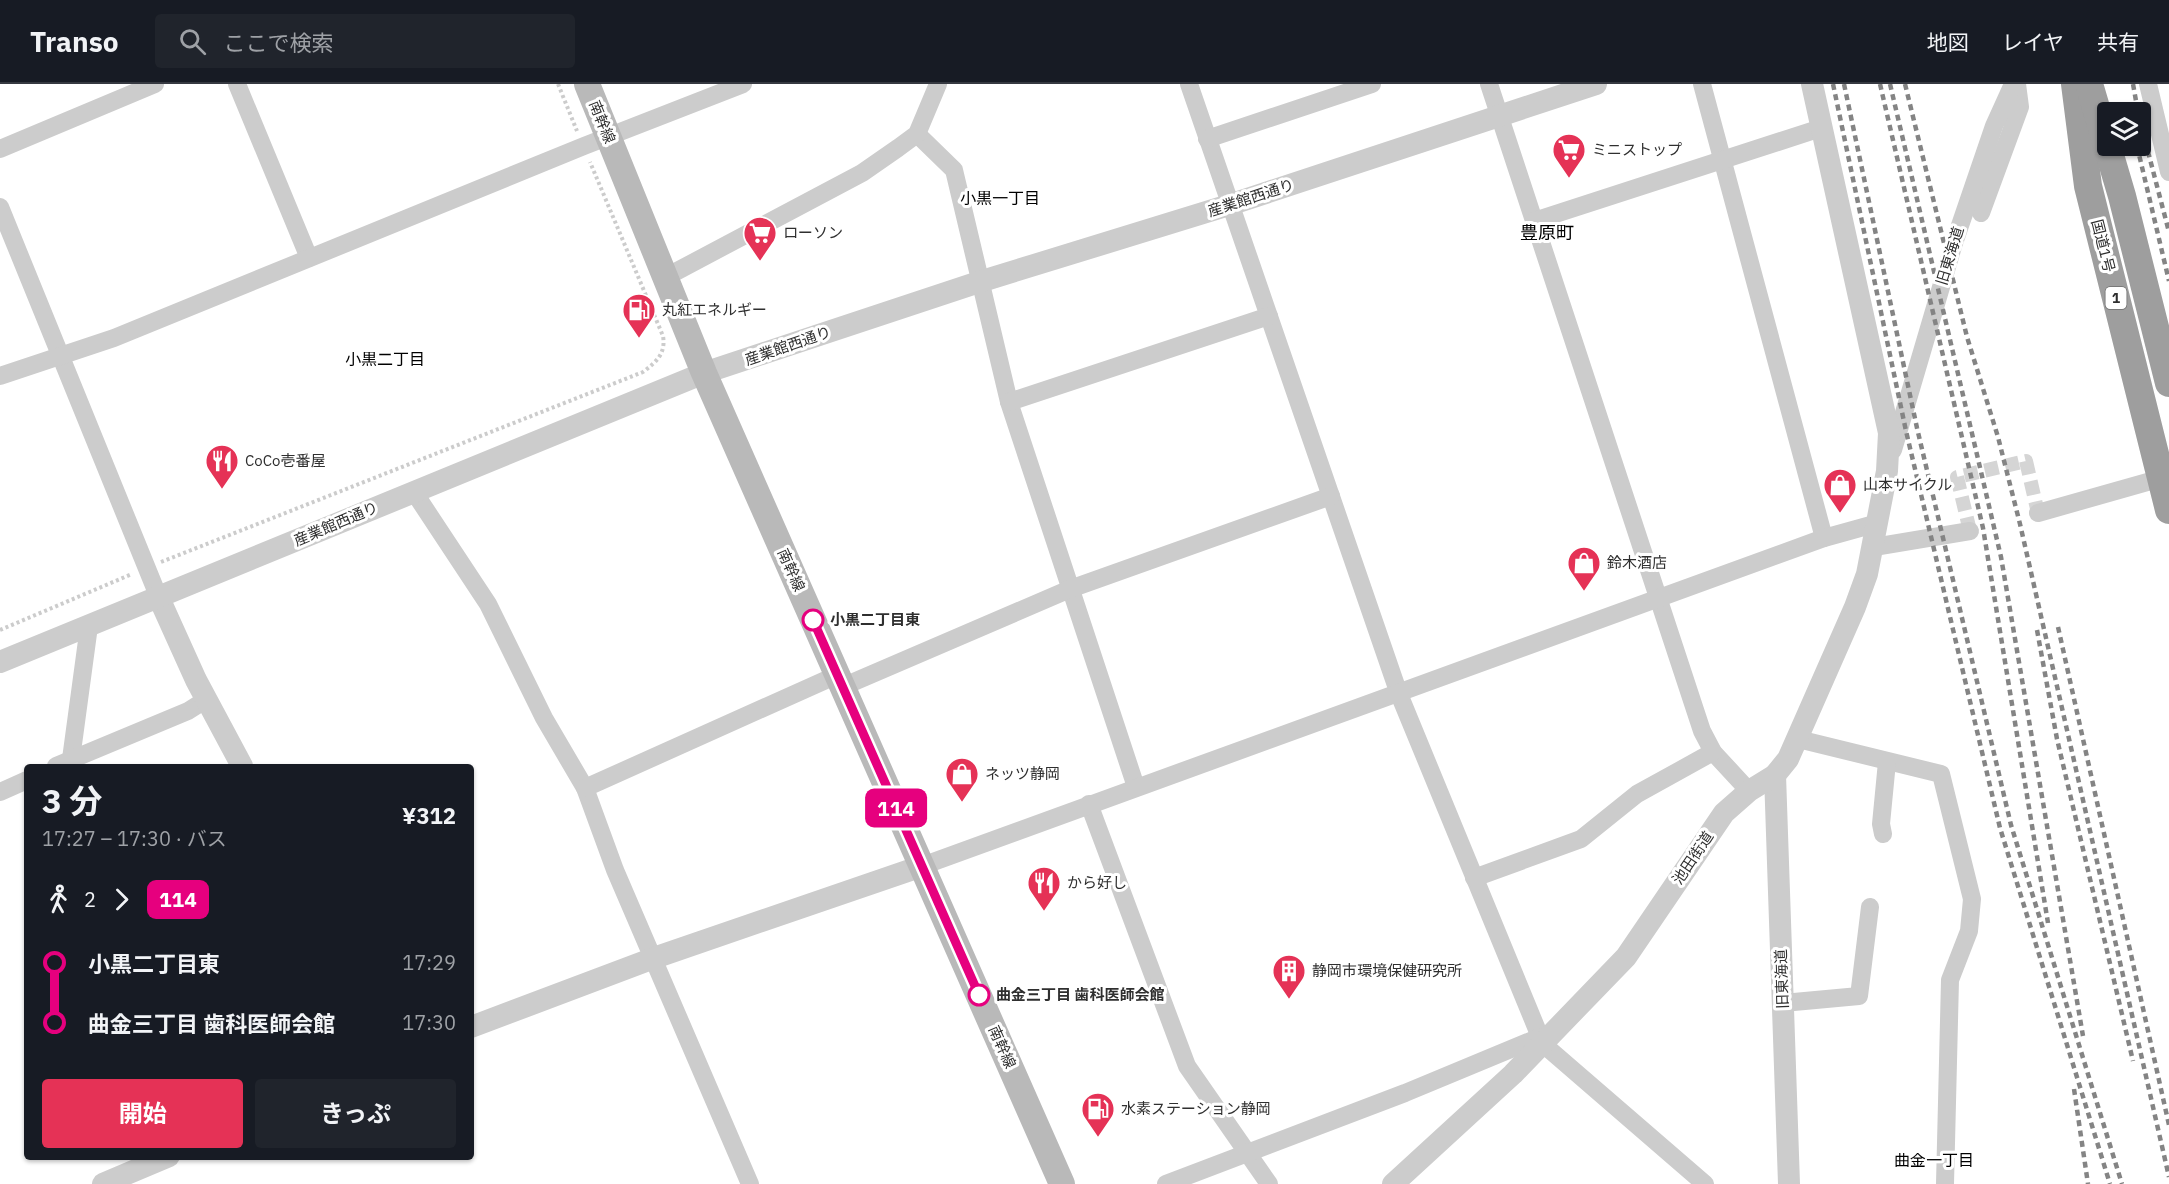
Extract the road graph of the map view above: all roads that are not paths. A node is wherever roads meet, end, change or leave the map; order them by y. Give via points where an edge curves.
1 (155, 84) edge
2 (237, 84) edge
3 (587, 84) edge
4 (743, 84) edge
5 (938, 84) edge
6 (1189, 84) edge
7 (1372, 84) edge
8 (1489, 84) edge
9 (1596, 84) edge
10 (1702, 84) edge
11 (1812, 84) edge
12 (2013, 84) edge
13 (2017, 84) edge
14 (2075, 84) edge
15 (2089, 84) edge
16 (2148, 84) edge
17 (1320, 92) edge
18 (1500, 116) junction
19 (1821, 128) junction
20 (917, 134) junction
21 (1207, 139) junction
22 (595, 141) junction
23 (0, 149) edge
24 (1723, 159) junction
25 (2169, 172) edge
26 (1229, 205) junction
27 (0, 207) edge
28 (1981, 213) dead end
29 (1534, 220) junction
30 (309, 258) junction
31 (664, 278) junction
32 (979, 282) junction
33 (1269, 316) junction
34 (61, 356) junction
35 (704, 373) junction
36 (0, 376) edge
37 (2169, 383) edge
38 (1009, 402) junction
39 (1887, 471) junction
40 (2165, 477) edge
41 (414, 492) junction
42 (1331, 496) junction
43 (2169, 510) edge
44 (2038, 513) dead end
45 (1878, 523) junction
46 (1971, 531) dead end
47 (1824, 538) junction
48 (1874, 547) junction
49 (1070, 589) junction
50 (159, 598) junction
51 (1660, 599) junction
52 (88, 626) junction
53 (0, 663) edge
54 (840, 681) junction
55 (1399, 694) junction
56 (207, 699) junction
57 (1798, 739) junction
58 (1713, 752) junction
59 (1887, 762) junction
60 (64, 763) edge
61 (241, 764) edge
62 (1775, 775) junction
63 (24, 781) edge
64 (1136, 787) junction
65 (585, 788) junction
66 (1749, 791) junction
67 (0, 792) edge
68 (1089, 804) junction
69 (1883, 834) dead end
70 (922, 866) junction
71 (1474, 878) junction
72 (1870, 907) dead end
73 (654, 958) junction
74 (1783, 1003) junction
75 (474, 1026) edge
76 (1541, 1041) junction
77 (1247, 1152) junction
78 (160, 1160) edge
79 (103, 1184) edge
80 (750, 1184) edge
81 (1062, 1184) edge
82 (1166, 1184) edge
83 (1269, 1184) edge
84 (1393, 1184) edge
85 (1706, 1184) edge
86 (1789, 1184) edge
87 (1945, 1184) edge

1 - 23 street
2 - 30 street
3 - 22 main road, 南幹線
4 - 22 street
5 - 20 street
6 - 21 street
7 - 17 street
8 - 18 street
9 - 18 street, 産業館西通り
10 - 24 street
11 - 19 street, 池田街道
12 - 39 street, 旧東海道 via 1994,126 1954,243
13 - 28 street via 2020,107
14 - 40 highway, 国道1号 / 1 via 2088,186
15 - 37 highway, 国道1号 / 1
16 - 25 street
17 - 21 street
18 - 26 street, 産業館西通り
18 - 29 street
19 - 24 street
19 - 39 street, 池田街道 via 1886,416
20 - 31 street via 862,173
20 - 32 street via 954,170
21 - 26 street
22 - 30 street
22 - 31 main road, 南幹線
24 - 29 street
24 - 47 street
26 - 32 street, 産業館西通り
26 - 33 street
27 - 34 street
29 - 51 street
30 - 34 street
31 - 35 main road, 南幹線
32 - 35 street, 産業館西通り
32 - 38 street
33 - 38 street
33 - 42 street
34 - 36 street
34 - 50 street
35 - 41 street, 産業館西通り
35 - 54 main road, 南幹線
38 - 49 street
39 - 45 street, 池田街道
40 - 43 highway, 国道1号 / 1
40 - 44 street
41 - 50 street, 産業館西通り
41 - 65 street via 488,604 544,718
42 - 49 street
42 - 55 street
45 - 47 street
45 - 48 street, 池田街道
46 - 48 street
47 - 51 street
48 - 57 street, 池田街道 via 1856,607
49 - 54 street
49 - 64 street
50 - 52 street, 産業館西通り
50 - 56 street
51 - 55 street
51 - 58 street via 1702,731
52 - 53 street, 産業館西通り
52 - 60 street
54 - 65 street
54 - 70 main road, 南幹線
55 - 64 street
55 - 71 street
56 - 60 street via 188,711
56 - 61 street
57 - 59 street
57 - 62 street, 池田街道
58 - 66 street
58 - 71 street via 1637,794 1581,839
59 - 69 street
59 - 87 street via 1941,774 1972,899 1969,931 1950,980
62 - 66 street, 池田街道
62 - 74 street, 旧東海道
63 - 67 street
64 - 68 street
65 - 73 street via 615,870
66 - 76 street, 池田街道 via 1724,813 1626,957
68 - 70 street
68 - 77 street via 1187,1066
70 - 73 street
70 - 81 main road, 南幹線
71 - 76 street
72 - 74 street via 1859,996
73 - 75 street
73 - 80 street
74 - 86 street, 旧東海道
76 - 77 street
76 - 84 street, 池田街道
76 - 85 street
77 - 82 street
77 - 83 street
78 - 79 street

